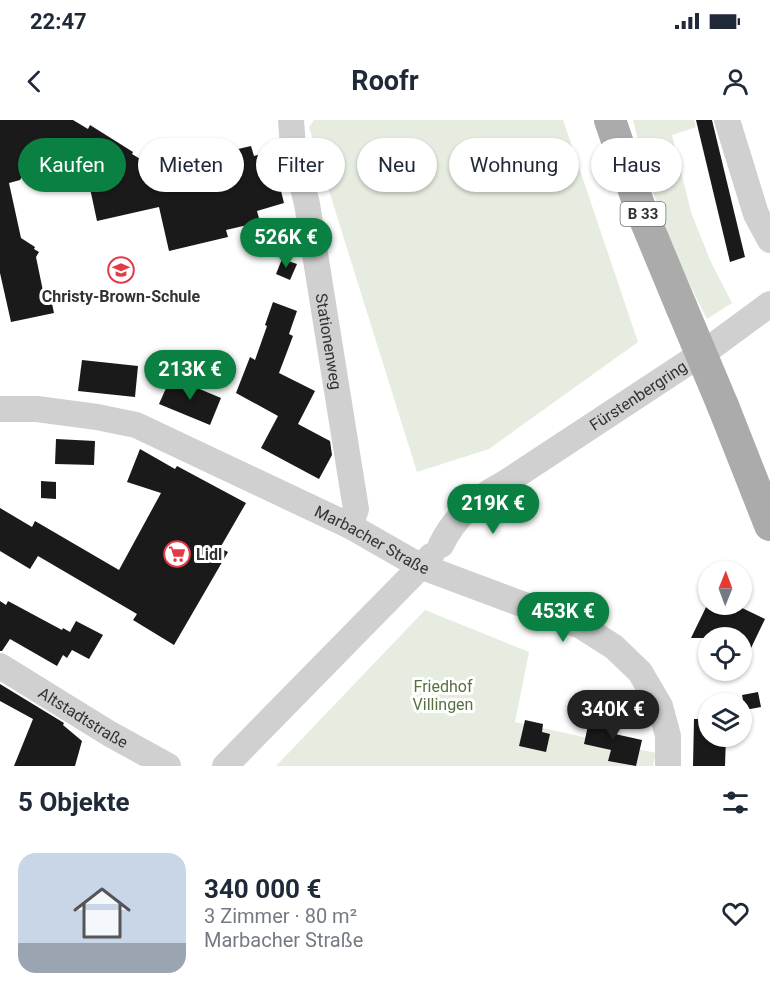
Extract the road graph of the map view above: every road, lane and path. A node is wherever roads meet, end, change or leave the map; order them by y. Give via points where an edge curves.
1 (291, 120) edge
2 (610, 120) edge
3 (727, 120) edge
4 (770, 240) edge
5 (770, 304) edge
6 (0, 409) edge
7 (770, 525) edge
8 (350, 526) junction
9 (420, 566) junction
10 (0, 666) edge
11 (168, 766) edge
12 (225, 766) edge
13 (668, 766) edge

1 - 8 street, Stationenweg via 356,509
2 - 7 main road, B 33, bridge via 639,205
3 - 4 street via 756,214
5 - 9 street, Fürstenbergring via 505,483 491,506 470,528 441,545
6 - 8 street, Marbacher Straße via 37,409 136,425
8 - 9 street, Marbacher Straße
9 - 12 street, Fürstenbergring
9 - 13 street, Marbacher Straße via 581,626 614,647 640,672 660,706 668,736
10 - 11 street, Altstadtstraße

